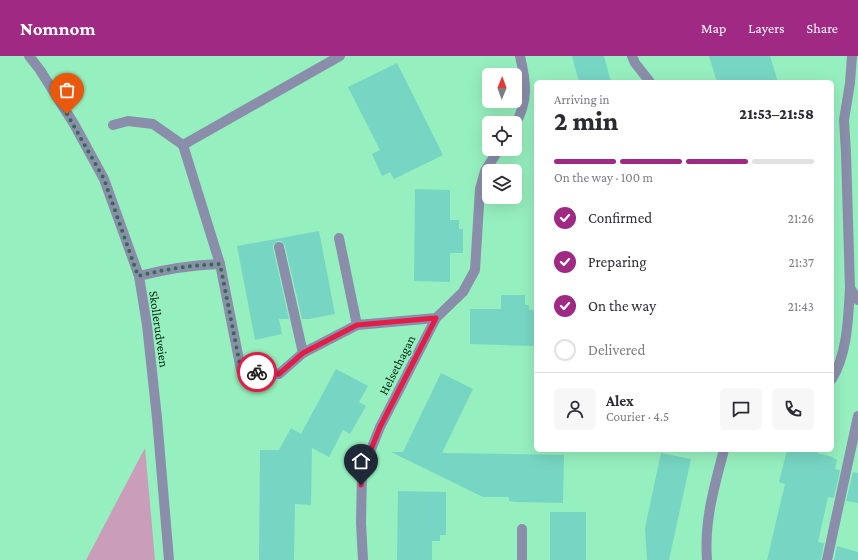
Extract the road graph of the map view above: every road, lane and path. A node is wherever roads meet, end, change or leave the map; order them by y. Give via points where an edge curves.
1 (29, 56) edge
2 (340, 56) edge
3 (520, 56) edge
4 (632, 56) edge
5 (852, 56) edge
6 (648, 80) edge
7 (519, 116) edge
8 (113, 125) dead end
9 (183, 145) junction
10 (495, 156) edge
11 (339, 238) dead end
12 (279, 247) dead end
13 (220, 264) junction
14 (138, 276) junction
15 (850, 288) junction
16 (858, 300) edge
17 (436, 318) junction
18 (357, 325) junction
19 (303, 353) junction
20 (834, 375) edge
21 (858, 416) edge
22 (724, 452) edge
23 (522, 529) dead end
24 (169, 560) edge
25 (363, 560) edge
26 (522, 560) edge
27 (707, 560) edge
28 (827, 560) edge

1 - 14 street, Skollerudveien via 74,124 104,179
2 - 9 street
3 - 7 street via 526,84 525,102
4 - 6 street
5 - 15 street via 844,120
8 - 9 street via 128,120 153,124
9 - 13 street
10 - 17 street, Helsethagan via 485,171 480,189 475,270 463,292
11 - 18 street
12 - 19 street
13 - 14 street via 193,265
13 - 19 street via 241,370 279,374
14 - 24 street, Skollerudveien via 147,325
15 - 16 street
15 - 20 street via 847,328
17 - 18 street
17 - 25 street, Helsethagan via 380,427 362,472
18 - 19 street
21 - 28 street
22 - 27 street via 707,520
23 - 26 street

